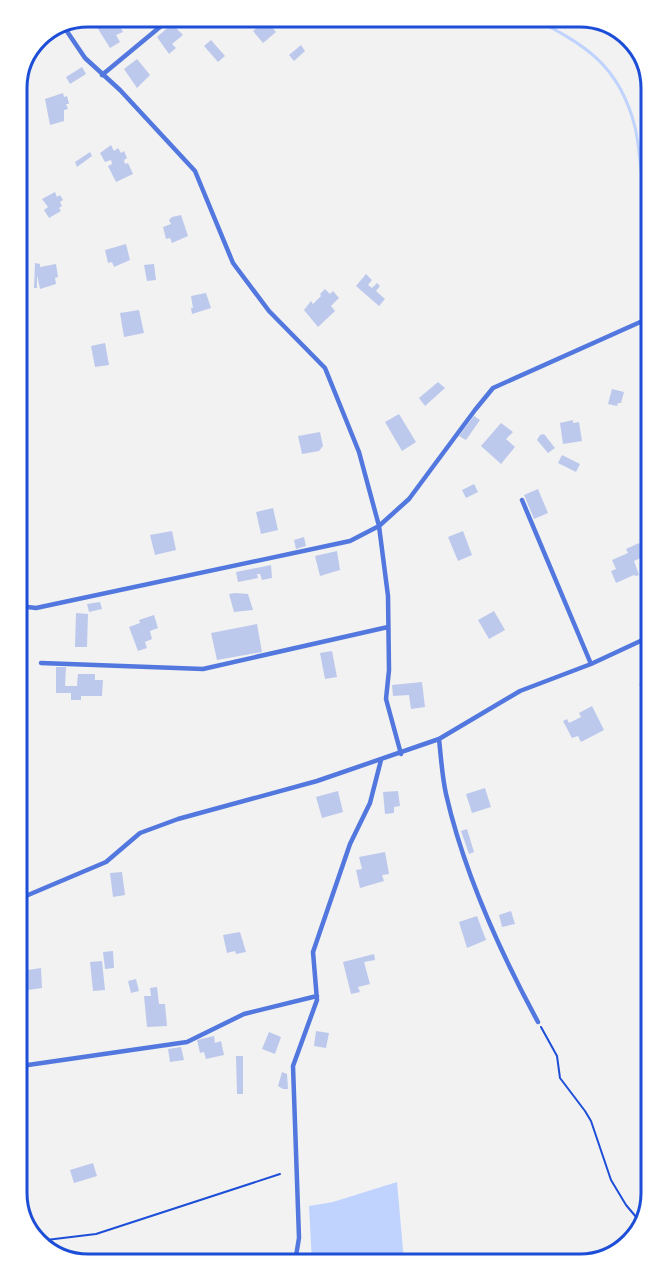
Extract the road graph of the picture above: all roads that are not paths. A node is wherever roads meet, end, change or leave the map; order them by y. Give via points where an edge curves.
1 (159, 27) edge
2 (67, 31) edge
3 (102, 75) junction
4 (641, 322) edge
5 (522, 500) dead end
6 (380, 526) junction
7 (27, 607) edge
8 (388, 627) junction
9 (641, 641) edge
10 (41, 663) dead end
11 (591, 664) junction
12 (439, 739) junction
13 (400, 754) junction
14 (381, 760) junction
15 (27, 895) edge
16 (317, 996) junction
17 (538, 1022) road end
18 (27, 1065) edge
19 (296, 1254) edge

1 - 3 street
2 - 3 street
3 - 6 street via 189,161 233,263 269,311 325,368 359,452
4 - 6 street via 493,388 409,499
5 - 11 street
6 - 7 street via 350,542
6 - 8 street
8 - 10 street via 202,669
8 - 13 street via 386,699
9 - 11 street
11 - 12 street via 520,691
12 - 13 street
12 - 17 street via 446,793 474,886
13 - 14 street
14 - 15 street via 140,833 106,862
14 - 16 street via 370,803 350,844 314,952
16 - 18 street via 244,1014 187,1042
16 - 19 street via 292,1074 299,1238

